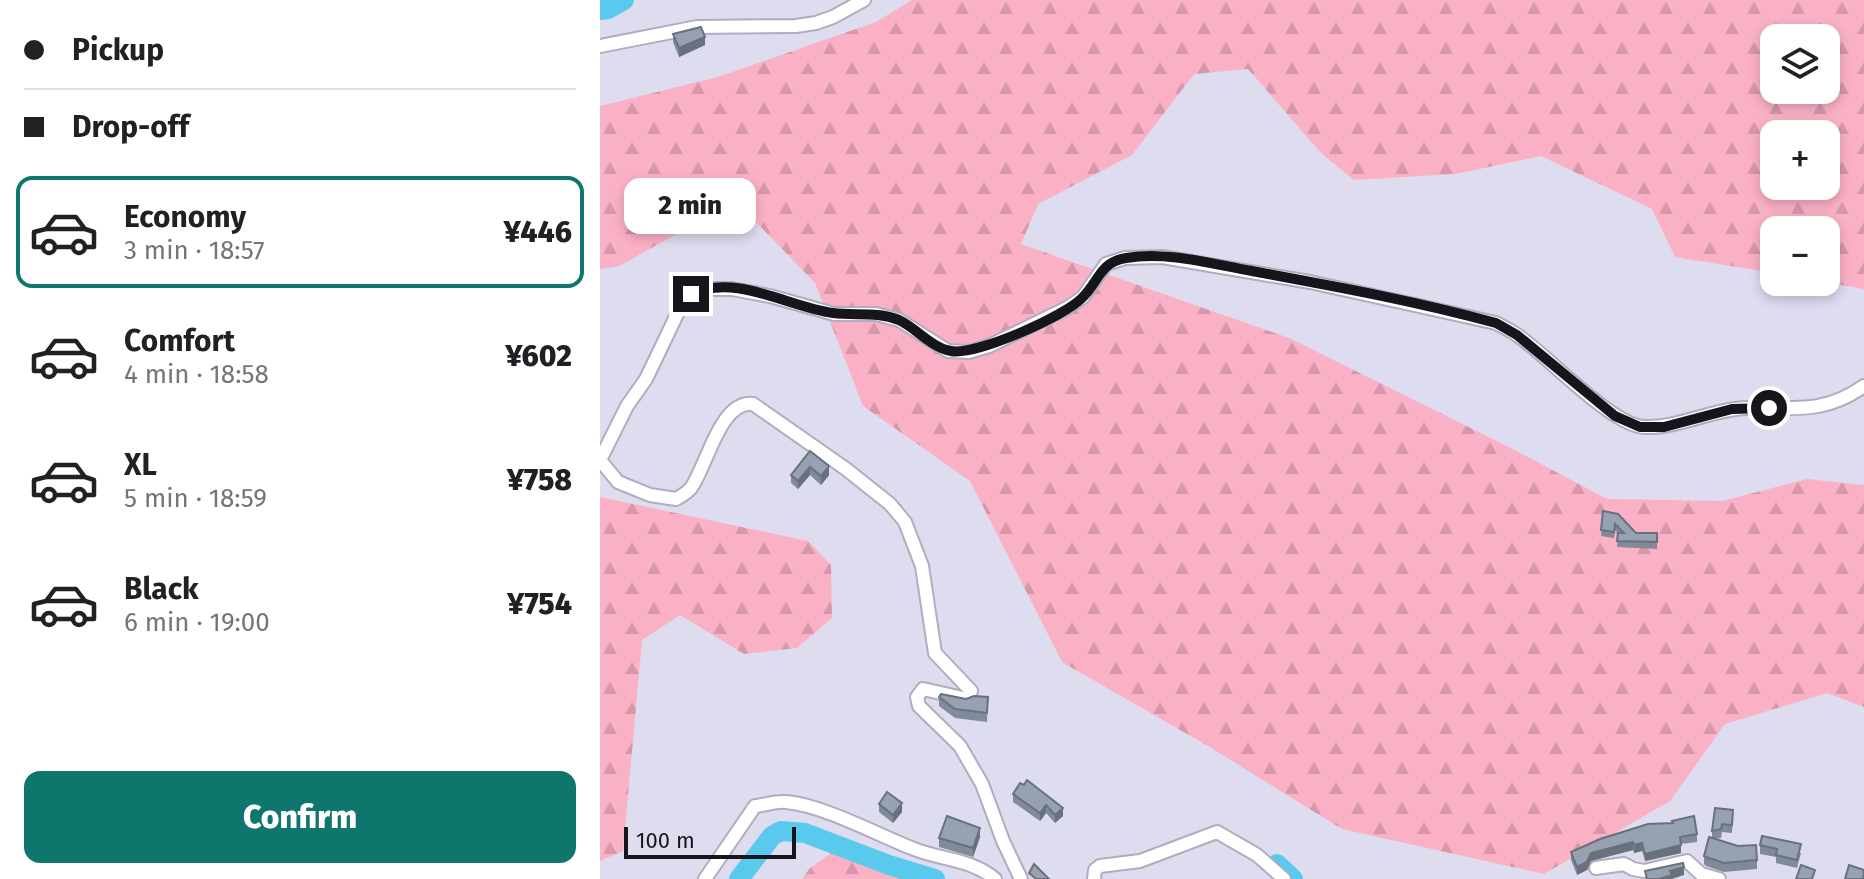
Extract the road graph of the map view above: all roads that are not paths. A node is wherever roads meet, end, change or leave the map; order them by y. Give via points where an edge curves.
1 (864, 0) edge
2 (600, 46) edge
3 (1864, 386) edge
4 (600, 460) edge
5 (1596, 868) dead end
6 (1636, 874) edge
7 (705, 879) edge
8 (995, 879) edge
9 (1021, 879) edge
10 (1094, 879) edge
11 (1284, 879) edge
12 (1719, 879) edge

1 - 2 street via 816,23 697,27
3 - 4 street via 1821,408 1732,409 1664,427 1640,427 1615,416 1496,323 1187,259 1125,258 1106,264 1083,297 1067,308 969,352 948,351 899,320 876,314 834,314 770,296 702,289 681,306
4 - 9 street via 618,482 676,499 689,491 723,422 736,407 753,404 890,504 905,522 922,566 935,653 971,691 967,699 923,689 917,697 919,706 960,746 982,784
5 - 6 street via 1624,864
6 - 12 street via 1687,861 1701,874
7 - 8 street via 755,806 786,802 919,851 950,857
10 - 11 street via 1100,866 1140,861 1217,832 1257,855

